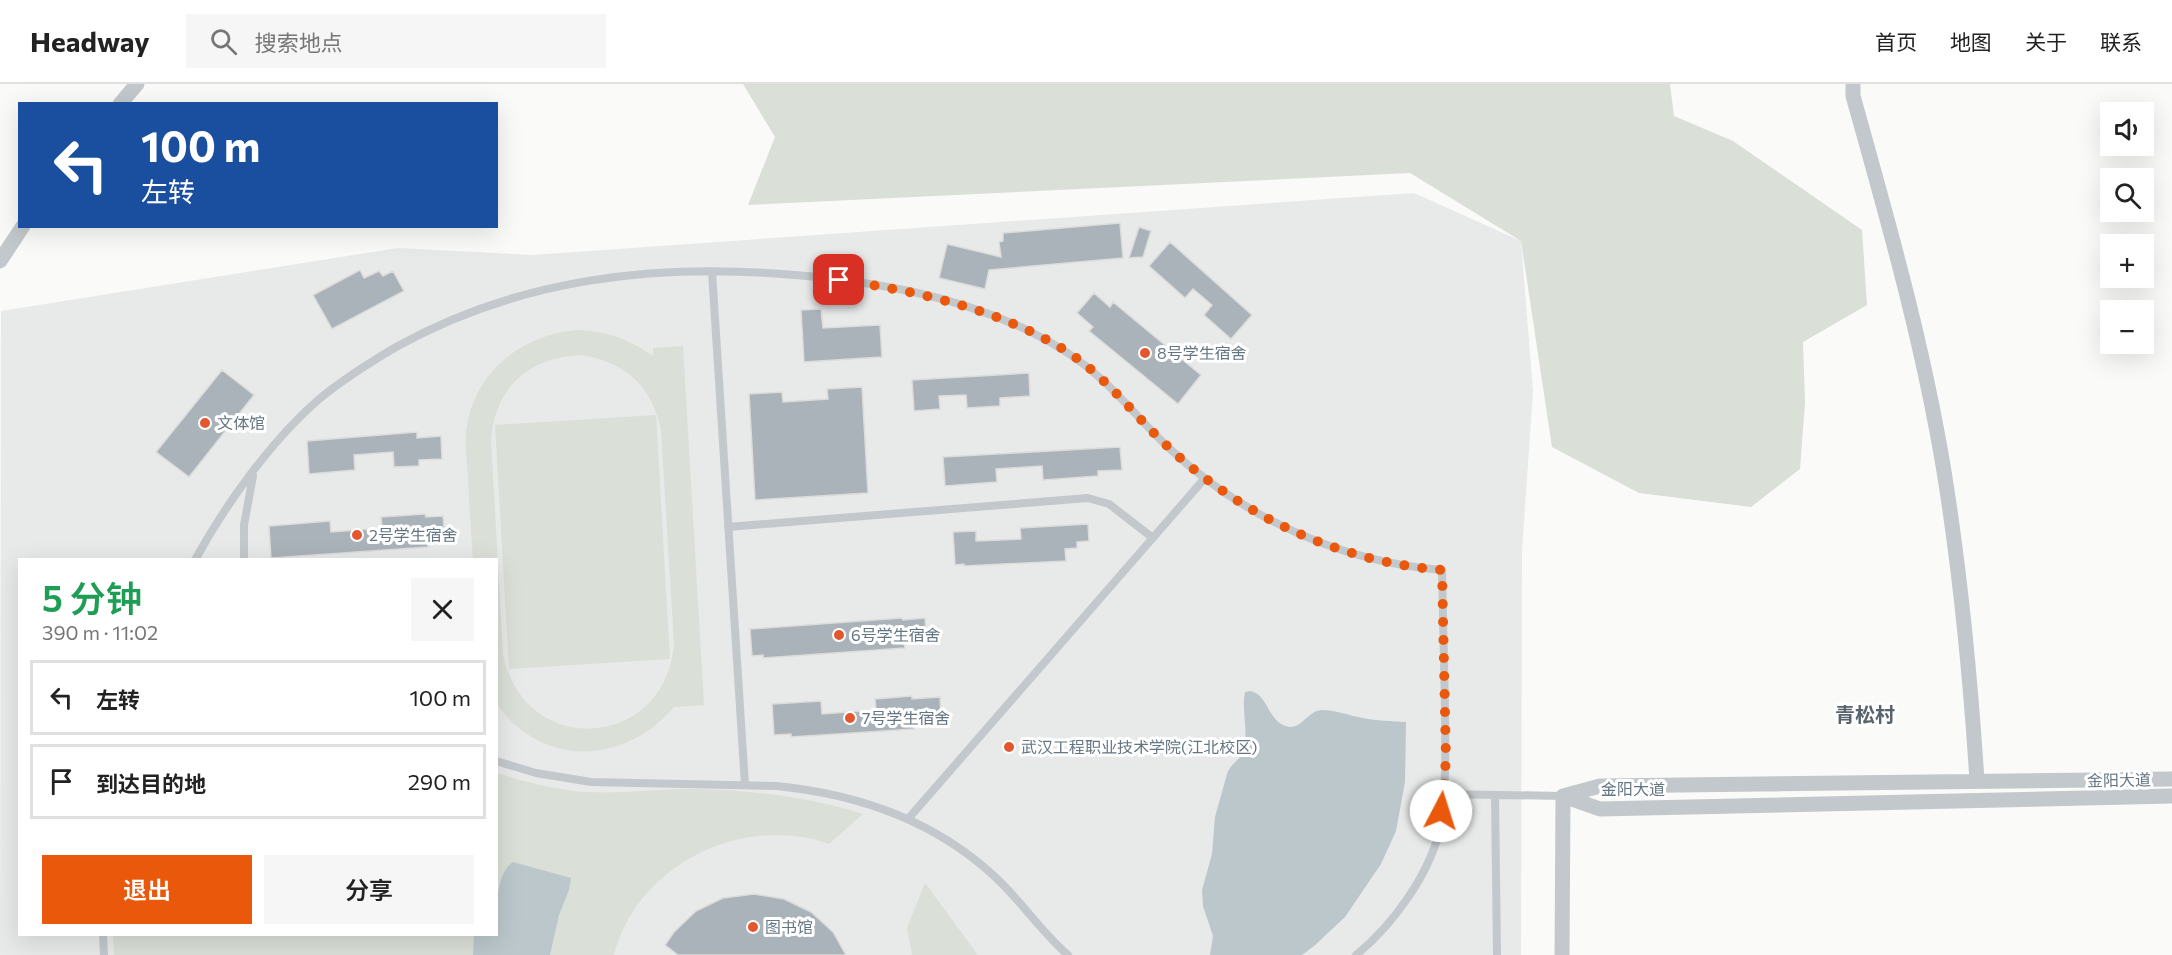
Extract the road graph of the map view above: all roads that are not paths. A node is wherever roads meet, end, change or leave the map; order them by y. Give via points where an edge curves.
1 (137, 84) edge
2 (1853, 84) edge
3 (122, 102) edge
4 (22, 228) edge
5 (0, 261) edge
6 (712, 272) junction
7 (254, 472) junction
8 (1205, 478) junction
9 (728, 527) junction
10 (1153, 538) junction
11 (196, 558) edge
12 (244, 558) edge
13 (498, 762) edge
14 (2172, 779) edge
15 (1977, 781) junction
16 (745, 785) junction
17 (1443, 794) junction
18 (1495, 795) junction
19 (1563, 796) junction
20 (2172, 796) edge
21 (908, 819) junction
22 (103, 936) edge
23 (1064, 953) edge
24 (104, 955) edge
25 (1356, 955) edge
26 (1497, 955) edge
27 (1562, 955) edge

1 - 3 street
2 - 15 street via 1853,96 1895,246 1946,484 1971,687
4 - 5 street
6 - 7 lane via 585,280 514,297 446,322 379,357 318,401
6 - 8 lane via 796,275 893,288 957,304 1020,327 1090,369
6 - 9 lane
7 - 11 lane
7 - 12 lane via 244,525
8 - 10 lane
8 - 17 lane via 1274,522 1330,546 1385,562 1442,570 1446,760
9 - 10 lane via 1088,498 1109,504
9 - 16 lane
10 - 21 lane
13 - 16 lane via 591,782
14 - 15 street, 金阳大道
15 - 19 street, 金阳大道 via 1600,786
16 - 21 lane via 836,795
17 - 18 lane
17 - 25 lane via 1440,827 1418,879 1396,915
18 - 19 lane
18 - 26 lane
19 - 20 street, 金阳大道 via 1600,809
19 - 27 street
21 - 23 lane via 958,847 993,875
22 - 24 lane

